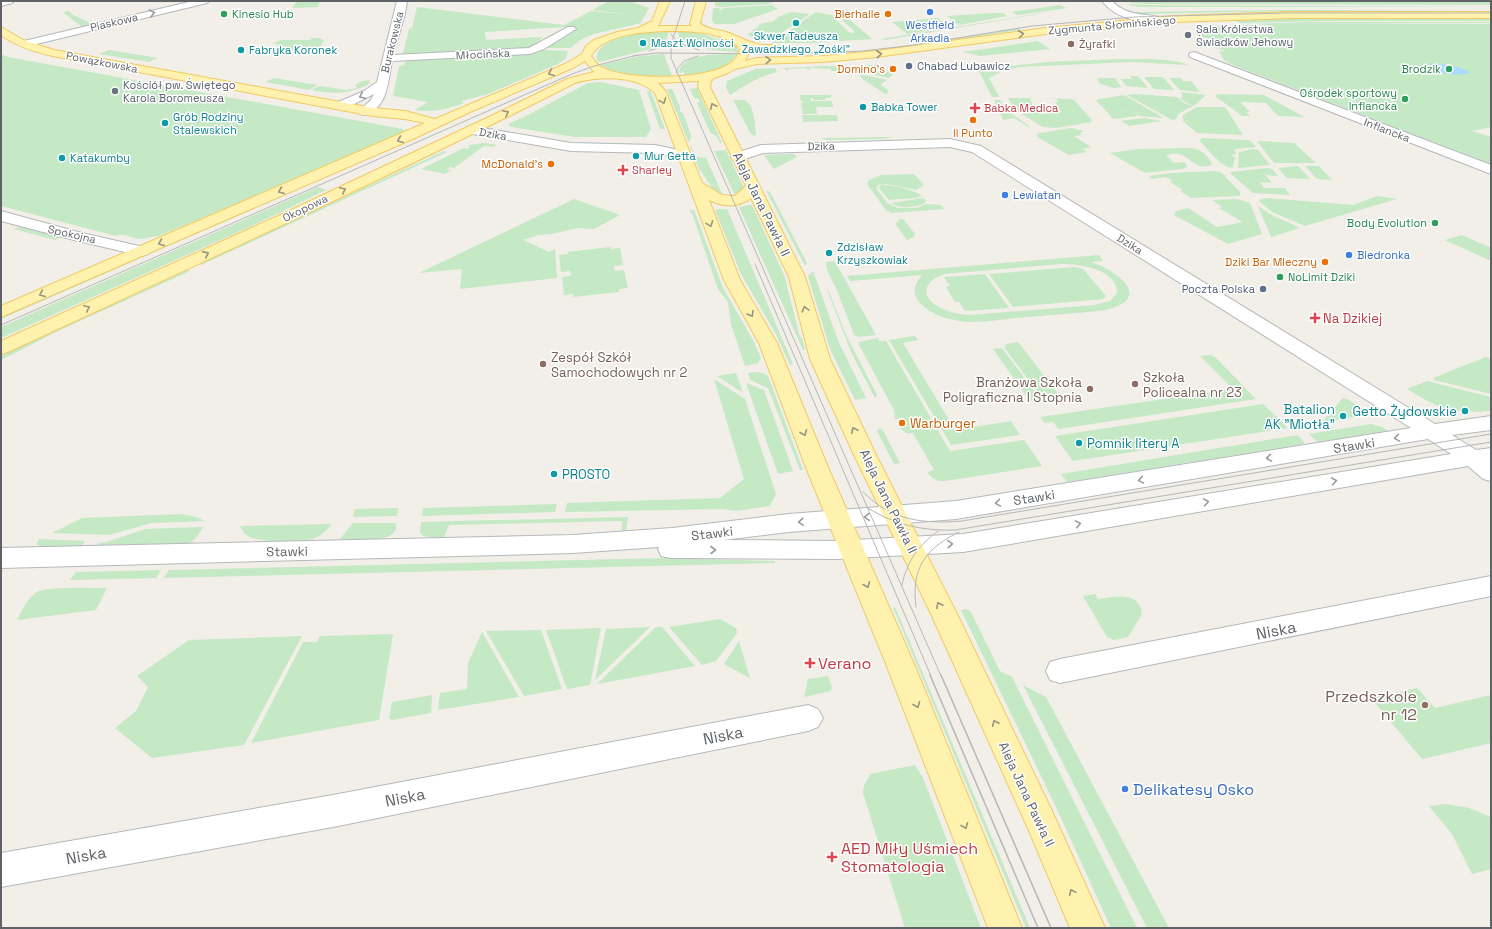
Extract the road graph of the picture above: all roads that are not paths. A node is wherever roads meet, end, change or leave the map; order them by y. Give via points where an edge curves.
1 (9, 1) edge
2 (204, 1) edge
3 (402, 1) edge
4 (665, 1) edge
5 (701, 1) edge
6 (1107, 1) edge
7 (1, 3) edge
8 (1118, 6) edge
9 (1180, 9) dead end
10 (1491, 9) edge
11 (1149, 10) dead end
12 (1103, 12) dead end
13 (1130, 13) junction
14 (1491, 15) edge
15 (1162, 20) junction
16 (1122, 24) junction
17 (571, 29) dead end
18 (1, 30) edge
19 (641, 30) junction
20 (704, 30) junction
21 (924, 37) dead end
22 (739, 43) junction
23 (24, 44) junction
24 (867, 44) dead end
25 (787, 49) dead end
26 (1194, 55) dead end
27 (586, 56) junction
28 (389, 58) junction
29 (735, 66) junction
30 (611, 74) junction
31 (711, 74) junction
32 (636, 79) junction
33 (382, 83) junction
34 (340, 106) junction
35 (368, 111) junction
36 (436, 123) junction
37 (471, 130) junction
38 (676, 135) junction
39 (730, 140) junction
40 (801, 147) junction
41 (610, 148) junction
42 (683, 154) junction
43 (738, 157) junction
44 (1491, 170) edge
45 (694, 184) junction
46 (753, 186) junction
47 (1, 216) edge
48 (142, 251) junction
49 (1, 312) edge
50 (1, 348) edge
51 (1491, 423) edge
52 (1432, 432) junction
53 (1481, 457) edge
54 (1491, 473) edge
55 (895, 515) junction
56 (840, 519) junction
57 (573, 544) junction
58 (911, 546) junction
59 (852, 549) junction
60 (4, 563) edge
61 (1491, 586) edge
62 (1060, 672) dead end
63 (808, 718) dead end
64 (1, 870) edge
65 (1005, 928) edge
66 (1088, 928) edge

1 - 7 street
23 -> 2 street, Piaskowa
3 - 28 street, Burakowska
4 - 19 main road via 656,23
5 - 20 main road via 695,24
6 - 8 street
8 - 12 main road, Zygmunta Słomińskiego
8 - 13 street
9 - 10 main road, Zygmunta Słomińskiego
11 - 13 main road, Zygmunta Słomińskiego
13 - 15 street
13 - 16 street
14 - 15 main road, Zygmunta Słomińskiego via 1293,15
15 - 16 main road, Zygmunta Słomińskiego
29 -> 16 main road, Zygmunta Słomińskiego via 760,61 876,54 1035,32
17 - 28 street, Młocińska via 530,51
18 - 23 main road, Powązkowska
19 - 20 main road
19 - 27 main road, Okopowa via 599,42
20 - 22 main road
21 - 24 main road
22 - 25 main road
22 - 29 main road via 744,47 744,52
23 - 34 main road, Powązkowska via 47,52
26 - 44 street, Inflancka
27 - 30 main road via 596,69
27 -> 36 main road, Okopowa via 571,65
28 - 33 street, Burakowska
29 - 31 main road, Zygmunta Słomińskiego
30 - 32 main road
37 -> 30 main road, Okopowa via 573,80
31 - 32 main road, Zygmunta Słomińskiego via 676,80
39 -> 31 main road, Aleja Jana Pawła II via 704,87 705,80
32 -> 38 main road via 653,85 658,90
33 -> 34 street, Burakowska via 368,93
33 - 35 street, Burakowska via 379,98
34 - 35 main road, Powązkowska
35 - 36 main road, Powązkowska via 384,117
36 - 37 main road, Powązkowska
36 -> 48 main road, Okopowa
37 - 41 street, Dzika via 571,146
50 -> 37 main road, Okopowa
38 - 41 street, Dzika via 654,143
38 - 42 main road
39 - 40 street, Dzika
39 - 43 main road, Aleja Jana Pawła II
40 - 43 street, Dzika via 761,149
40 - 52 street, Dzika via 950,143 976,148
41 - 42 street, Dzika via 655,149
42 - 45 main road
43 - 46 main road, Aleja Jana Pawła II
45 - 46 main road via 717,200 728,201 745,197
45 -> 56 main road via 732,280 768,343
55 -> 46 main road, Aleja Jana Pawła II via 820,358 797,277
47 - 48 street, Spokojna
48 -> 49 main road, Okopowa
51 - 52 street, Stawki
52 - 53 street, Dzika
52 -> 55 street, Stawki via 956,510
53 - 54 street, Dzika
58 -> 53 street, Stawki via 963,543
55 -> 56 street, Stawki
55 - 58 main road, Aleja Jana Pawła II
56 -> 57 street, Stawki via 672,537
56 - 59 main road
57 -> 59 street, Stawki via 674,550
57 - 60 street, Stawki
58 - 59 street, Stawki
66 -> 58 main road, Aleja Jana Pawła II
59 -> 65 main road
61 - 62 street, Niska
63 - 64 street, Niska via 333,811

